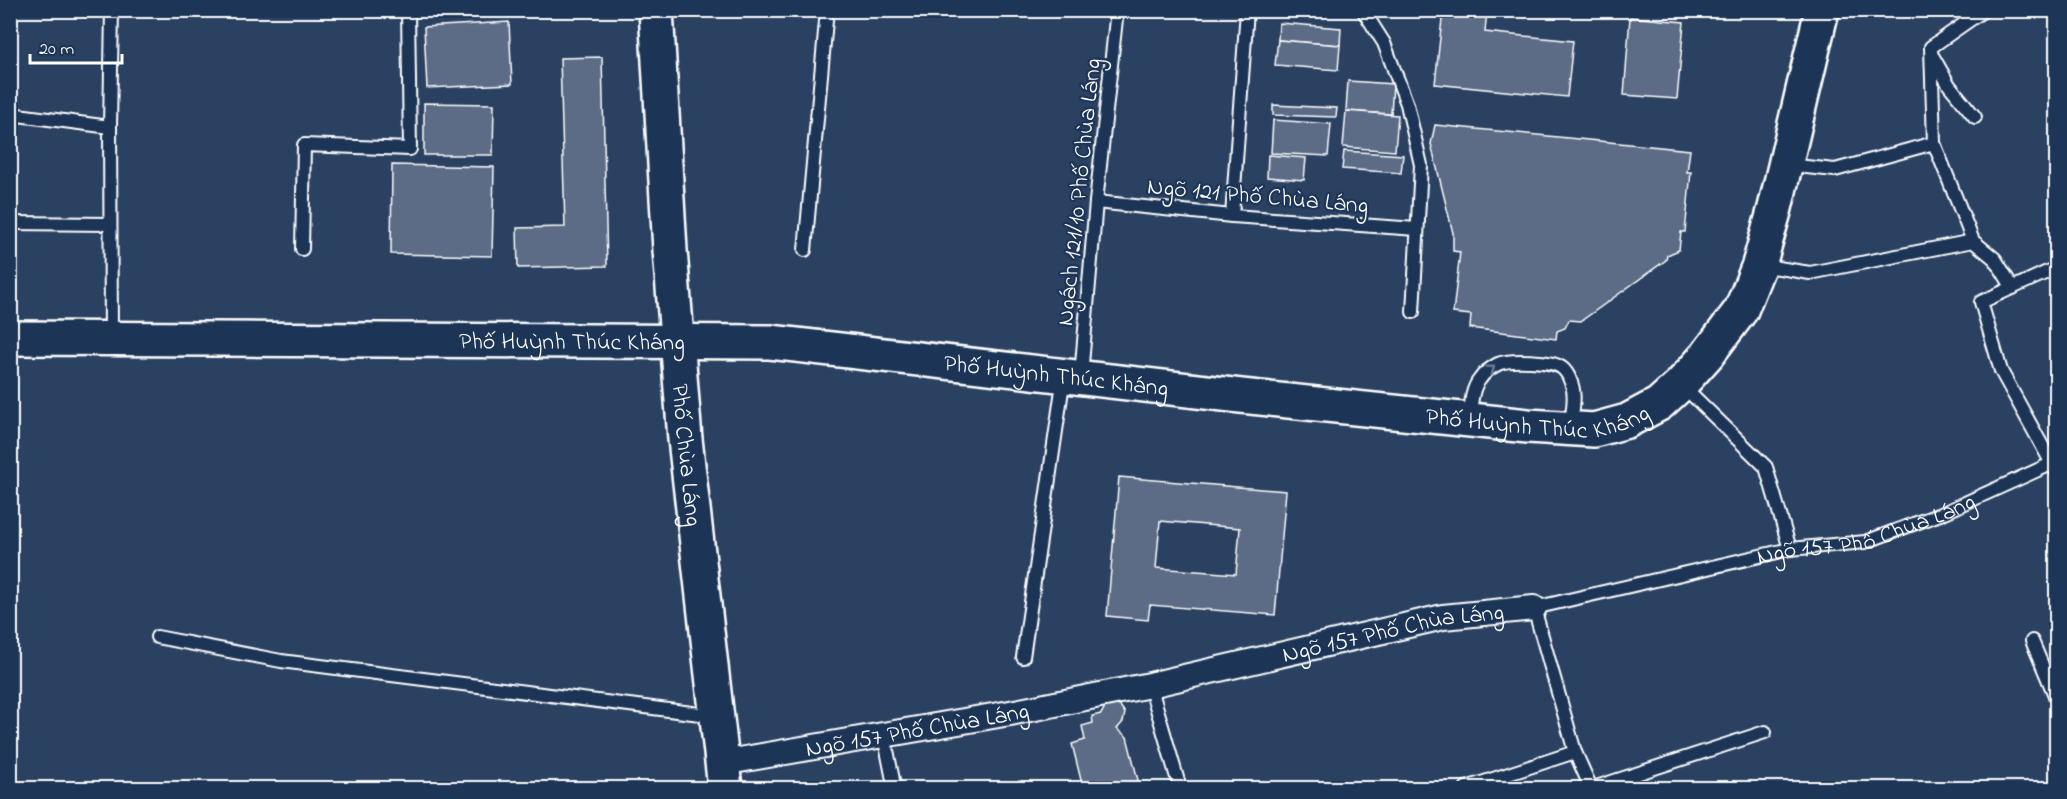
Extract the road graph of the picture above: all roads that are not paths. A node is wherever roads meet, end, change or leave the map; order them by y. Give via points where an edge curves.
1 (112, 10) edge
2 (408, 10) edge
3 (656, 10) edge
4 (827, 10) edge
5 (1117, 10) edge
6 (1247, 10) edge
7 (1363, 10) edge
8 (1822, 10) edge
9 (1984, 10) edge
10 (1930, 54) junction
11 (10, 114) edge
12 (1975, 117) dead end
13 (110, 127) junction
14 (1935, 143) junction
15 (1785, 165) junction
16 (1096, 202) junction
17 (1232, 216) junction
18 (10, 223) edge
19 (110, 224) junction
20 (1417, 229) junction
21 (1973, 241) junction
22 (302, 249) dead end
23 (805, 250) dead end
24 (1759, 265) junction
25 (2056, 268) edge
26 (2013, 288) junction
27 (1413, 312) dead end
28 (111, 337) junction
29 (10, 338) edge
30 (678, 342) junction
31 (1072, 376) junction
32 (1681, 384) junction
33 (1470, 420) junction
34 (1571, 429) junction
35 (2054, 467) edge
36 (1790, 549) junction
37 (1534, 608) junction
38 (157, 637) dead end
39 (2032, 641) dead end
40 (1023, 657) dead end
41 (1150, 685) junction
42 (2056, 698) edge
43 (717, 716) junction
44 (1765, 732) dead end
45 (884, 735) junction
46 (1575, 752) junction
47 (724, 776) edge
48 (894, 785) dead end
49 (1180, 789) edge
50 (1466, 789) edge
51 (1592, 789) edge

1 - 13 lane
2 - 22 lane via 410,149 304,146
3 - 30 main road, Phố Chùa Láng
4 - 23 lane
5 - 16 lane, Ngách 121/10 Phố Chùa Láng
6 - 17 lane
7 - 20 lane via 1384,43 1407,104 1421,165
8 - 15 main road, Phố Huỳnh Thúc Kháng
9 - 10 lane via 1931,47
10 - 12 lane
10 - 14 lane
11 - 13 lane
13 - 19 lane
14 - 15 lane via 1835,170
14 - 21 lane
15 - 24 main road, Phố Huỳnh Thúc Kháng
16 - 17 lane, Ngõ 121 Phố Chùa Láng
16 - 31 lane, Ngách 121/10 Phố Chùa Láng
17 - 20 lane, Ngõ 121 Phố Chùa Láng
18 - 19 lane
19 - 28 lane
20 - 27 lane
21 - 24 lane via 1810,273
21 - 26 lane via 1995,259
24 - 32 main road, Phố Huỳnh Thúc Kháng via 1741,310
25 - 26 lane
26 - 35 lane via 1981,302 2001,371
28 - 29 main road, Phố Huỳnh Thúc Kháng
28 - 30 main road, Phố Huỳnh Thúc Kháng
30 - 31 main road, Phố Huỳnh Thúc Kháng via 770,342
30 - 43 main road, Phố Chùa Láng via 685,439
31 - 33 main road, Phố Huỳnh Thúc Kháng
31 - 40 lane, Ngách 121/10 Phố Chùa Láng
32 - 34 main road, Phố Huỳnh Thúc Kháng via 1659,404 1628,421 1594,430
32 - 36 lane via 1766,467
33 - 34 main road, Phố Huỳnh Thúc Kháng
33 -> 34 lane via 1478,380 1486,373 1499,363 1539,362 1562,368 1570,380 1574,395
35 - 36 lane, Ngõ 157 Phố Chùa Láng via 1865,542
36 - 37 lane, Ngõ 157 Phố Chùa Láng
37 - 41 street, Ngõ 157 Phố Chùa Láng via 1443,617
37 - 46 lane
38 - 43 lane via 281,660
39 - 42 lane
41 - 45 street, Ngõ 157 Phố Chùa Láng
41 - 49 lane
43 - 47 main road, Phố Chùa Láng
44 - 51 lane
45 - 47 street, Ngõ 157 Phố Chùa Láng
45 - 48 lane
46 - 50 lane
46 - 51 lane

